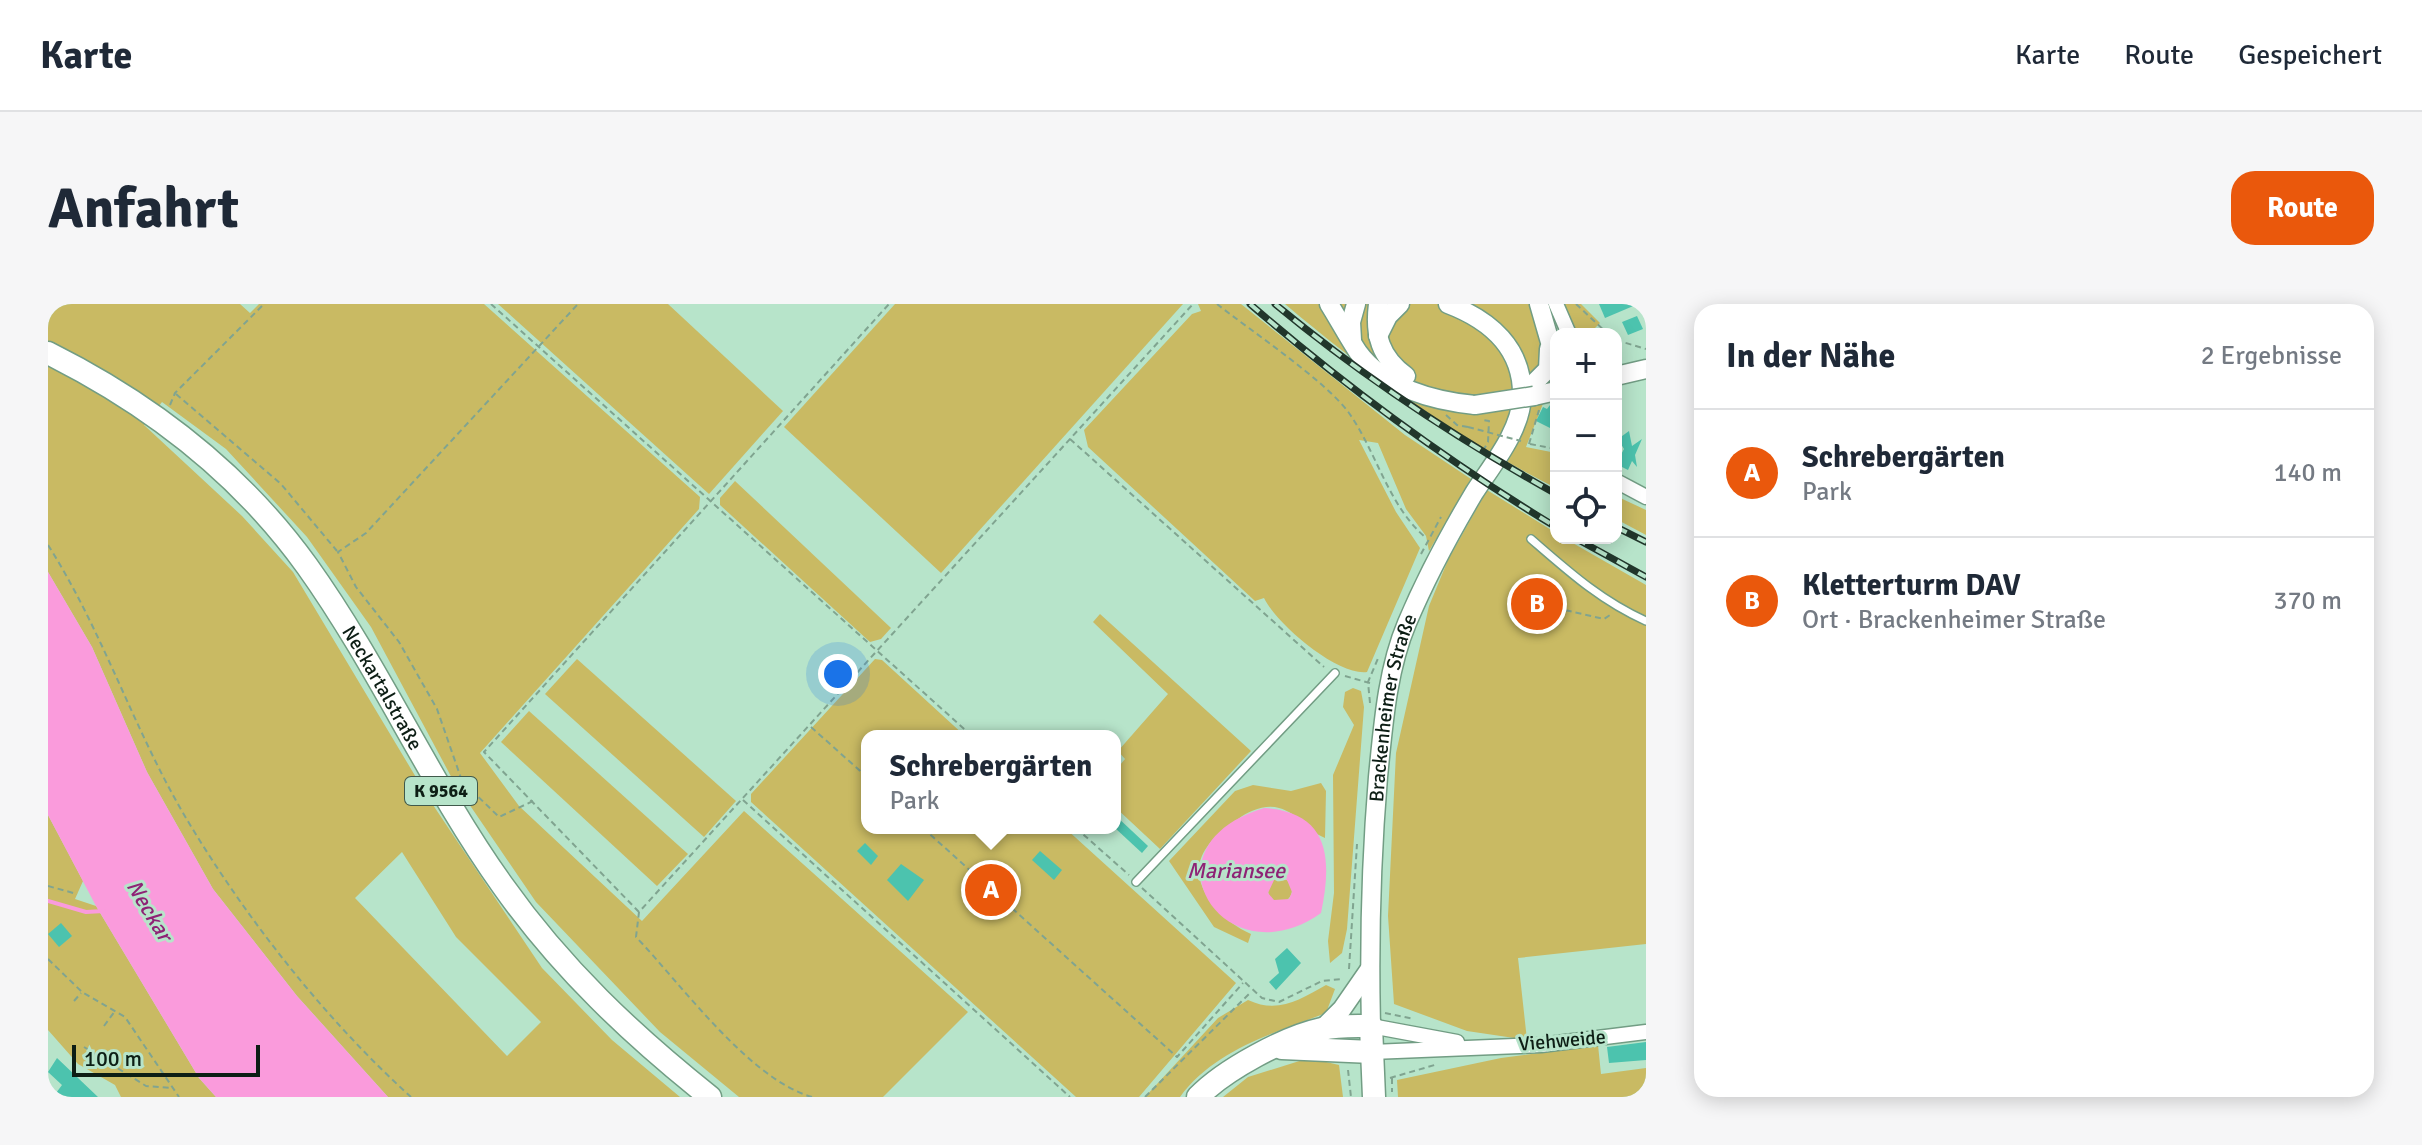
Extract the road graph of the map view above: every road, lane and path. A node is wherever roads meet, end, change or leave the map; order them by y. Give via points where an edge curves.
1 (264, 304) edge
2 (491, 304) edge
3 (578, 304) edge
4 (889, 304) edge
5 (1193, 304) edge
6 (1217, 304) edge
7 (1329, 304) edge
8 (1356, 304) edge
9 (1378, 304) edge
10 (1400, 304) edge
11 (1448, 304) edge
12 (1539, 304) edge
13 (1556, 304) edge
14 (1576, 304) edge
15 (1566, 328) edge
16 (1602, 328) edge
17 (1377, 338) junction
18 (1352, 340) junction
19 (1549, 342) junction
20 (1622, 344) edge
21 (1550, 345) edge
22 (539, 348) junction
23 (1646, 349) edge
24 (48, 353) edge
25 (1646, 369) edge
26 (1622, 375) edge
27 (1542, 391) edge
28 (175, 393) junction
29 (1471, 404) junction
30 (166, 413) dead end
31 (1469, 427) junction
32 (1069, 438) junction
33 (1529, 444) junction
34 (1550, 448) edge
35 (1479, 456) dead end
36 (1622, 484) edge
37 (1646, 497) edge
38 (712, 502) junction
39 (1427, 539) dead end
40 (1531, 539) dead end
41 (48, 545) edge
42 (338, 552) junction
43 (1545, 586) junction
44 (1536, 602) dead end
45 (1556, 608) junction
46 (1616, 608) junction
47 (1646, 621) edge
48 (877, 651) junction
49 (1335, 673) junction
50 (1390, 687) junction
51 (810, 726) junction
52 (965, 730) edge
53 (861, 772) edge
54 (743, 799) junction
55 (534, 801) junction
56 (930, 834) edge
57 (1083, 834) edge
58 (1136, 882) junction
59 (48, 886) edge
60 (77, 894) dead end
61 (639, 912) junction
62 (49, 962) edge
63 (1369, 970) junction
64 (1347, 978) dead end
65 (1243, 983) junction
66 (1252, 991) junction
67 (82, 992) junction
68 (74, 1001) dead end
69 (116, 1010) junction
70 (104, 1026) dead end
71 (1371, 1026) junction
72 (1322, 1029) junction
73 (1646, 1032) edge
74 (1477, 1046) junction
75 (84, 1047) dead end
76 (1276, 1048) junction
77 (1372, 1052) junction
78 (1177, 1057) junction
79 (1177, 1062) junction
80 (1392, 1078) dead end
81 (172, 1088) junction
82 (179, 1097) edge
83 (411, 1097) edge
84 (710, 1097) edge
85 (812, 1097) edge
86 (1070, 1097) edge
87 (1145, 1097) edge
88 (1198, 1097) edge
89 (1374, 1097) edge
90 (1392, 1097) edge

1 - 28 path
2 - 22 path
3 - 22 path
4 - 38 path
5 - 32 path
6 - 39 path via 1347,410 1401,512
7 - 18 main road
8 - 18 main road
9 - 17 main road
10 - 17 main road
11 - 50 main road, Brackenheimer Straße via 1488,323 1504,339 1521,379 1522,400 1502,450 1434,564 1405,626
12 - 19 main road
13 - 15 street
14 - 16 path
17 - 29 main road via 1388,361 1407,377
18 - 29 main road via 1360,354 1404,387
19 - 21 main road
19 - 27 main road
20 - 23 path
22 - 38 path
22 - 42 path via 366,533
24 - 84 main road, Neckartalstraße / K 9564 via 136,402 207,457 250,499 306,565 474,844 530,921 606,1009
25 - 26 main road
27 - 29 main road, bridge
27 - 33 path
28 - 30 path
28 - 42 path via 281,484
29 - 31 path via 1446,411 1446,417
31 - 33 path, bridge
31 - 35 path via 1475,419 1489,421 1488,442
32 - 48 path
32 - 49 path
33 - 34 path
36 - 37 street
38 - 48 path
38 - 55 path via 484,752
40 - 46 lane
41 - 83 path via 107,651 188,822 302,980
42 - 55 path via 437,709 462,781 499,817
43 - 44 path
43 - 45 path via 1555,593
43 - 45 path via 1528,598 1525,610 1547,623
45 - 46 path via 1604,619
46 - 47 lane
48 - 51 path
48 - 52 path
49 - 50 path
49 - 58 lane
50 - 63 main road, Brackenheimer Straße via 1369,879
51 - 53 path
51 - 54 path
54 - 61 path
54 - 86 path
55 - 61 path
56 - 78 path
57 - 58 path
58 - 65 path
59 - 60 path
61 - 85 path via 636,937 718,1027 782,1086
62 - 67 path
63 - 71 main road, Brackenheimer Straße
63 - 72 main road
64 - 66 path via 1322,981 1279,1002
65 - 66 path
65 - 78 path
66 - 79 path
67 - 68 path
67 - 69 path
69 - 70 path
69 - 81 path
71 - 72 main road
71 - 74 street, Viehweide
71 - 77 main road, Brackenheimer Straße
72 - 76 main road
73 - 74 street, Viehweide via 1541,1045
74 - 77 street, Viehweide
75 - 81 path via 146,1086
76 - 77 main road
76 - 88 main road via 1238,1066
77 - 89 main road, Brackenheimer Straße
78 - 79 path
79 - 87 path
80 - 90 path
81 - 82 path

